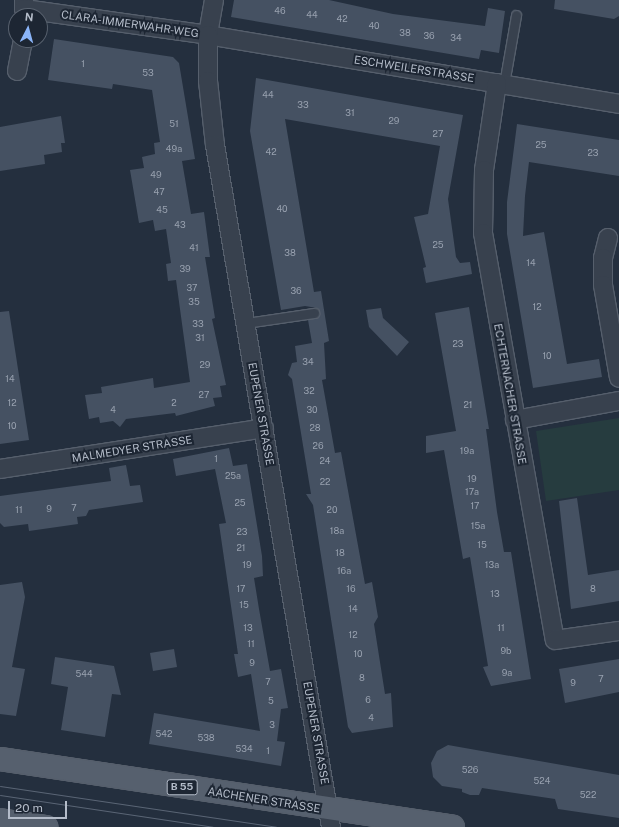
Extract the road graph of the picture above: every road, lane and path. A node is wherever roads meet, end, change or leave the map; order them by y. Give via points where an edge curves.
1 (214, 0) edge
2 (48, 11) edge
3 (516, 15) dead end
4 (208, 35) junction
5 (21, 48) edge
6 (17, 71) dead end
7 (500, 83) junction
8 (619, 104) edge
9 (608, 238) dead end
10 (314, 313) dead end
11 (246, 323) junction
12 (619, 378) edge
13 (619, 401) edge
14 (515, 420) junction
15 (264, 428) junction
16 (0, 469) edge
17 (619, 631) edge
18 (0, 758) edge
19 (331, 819) edge
20 (0, 820) edge
21 (400, 824) edge
22 (43, 827) edge
23 (46, 827) edge
24 (453, 827) edge

1 - 4 street, EUPENER STRASSE
2 - 4 street, CLARA-IMMERWAHR-WEG
3 - 7 lane
4 - 7 street, ESCHWEILERSTRASSE
4 - 11 street, EUPENER STRASSE via 208,82 215,145
5 - 6 street
7 - 8 street, ESCHWEILERSTRASSE
7 - 14 street, ECHTERNACHER STRASSE via 484,170 483,233
9 - 12 street via 603,258 603,285
10 - 11 lane
11 - 15 street, EUPENER STRASSE
13 - 14 street
14 - 17 street, ECHTERNACHER STRASSE via 556,640
15 - 16 street, MALMEDYER STRASSE
15 - 19 street, EUPENER STRASSE
18 - 19 main road, AACHENER STRASSE / B 55
19 - 21 main road, AACHENER STRASSE / B 55
20 - 22 main road
21 - 24 main road, AACHENER STRASSE / B 55
22 - 23 main road

